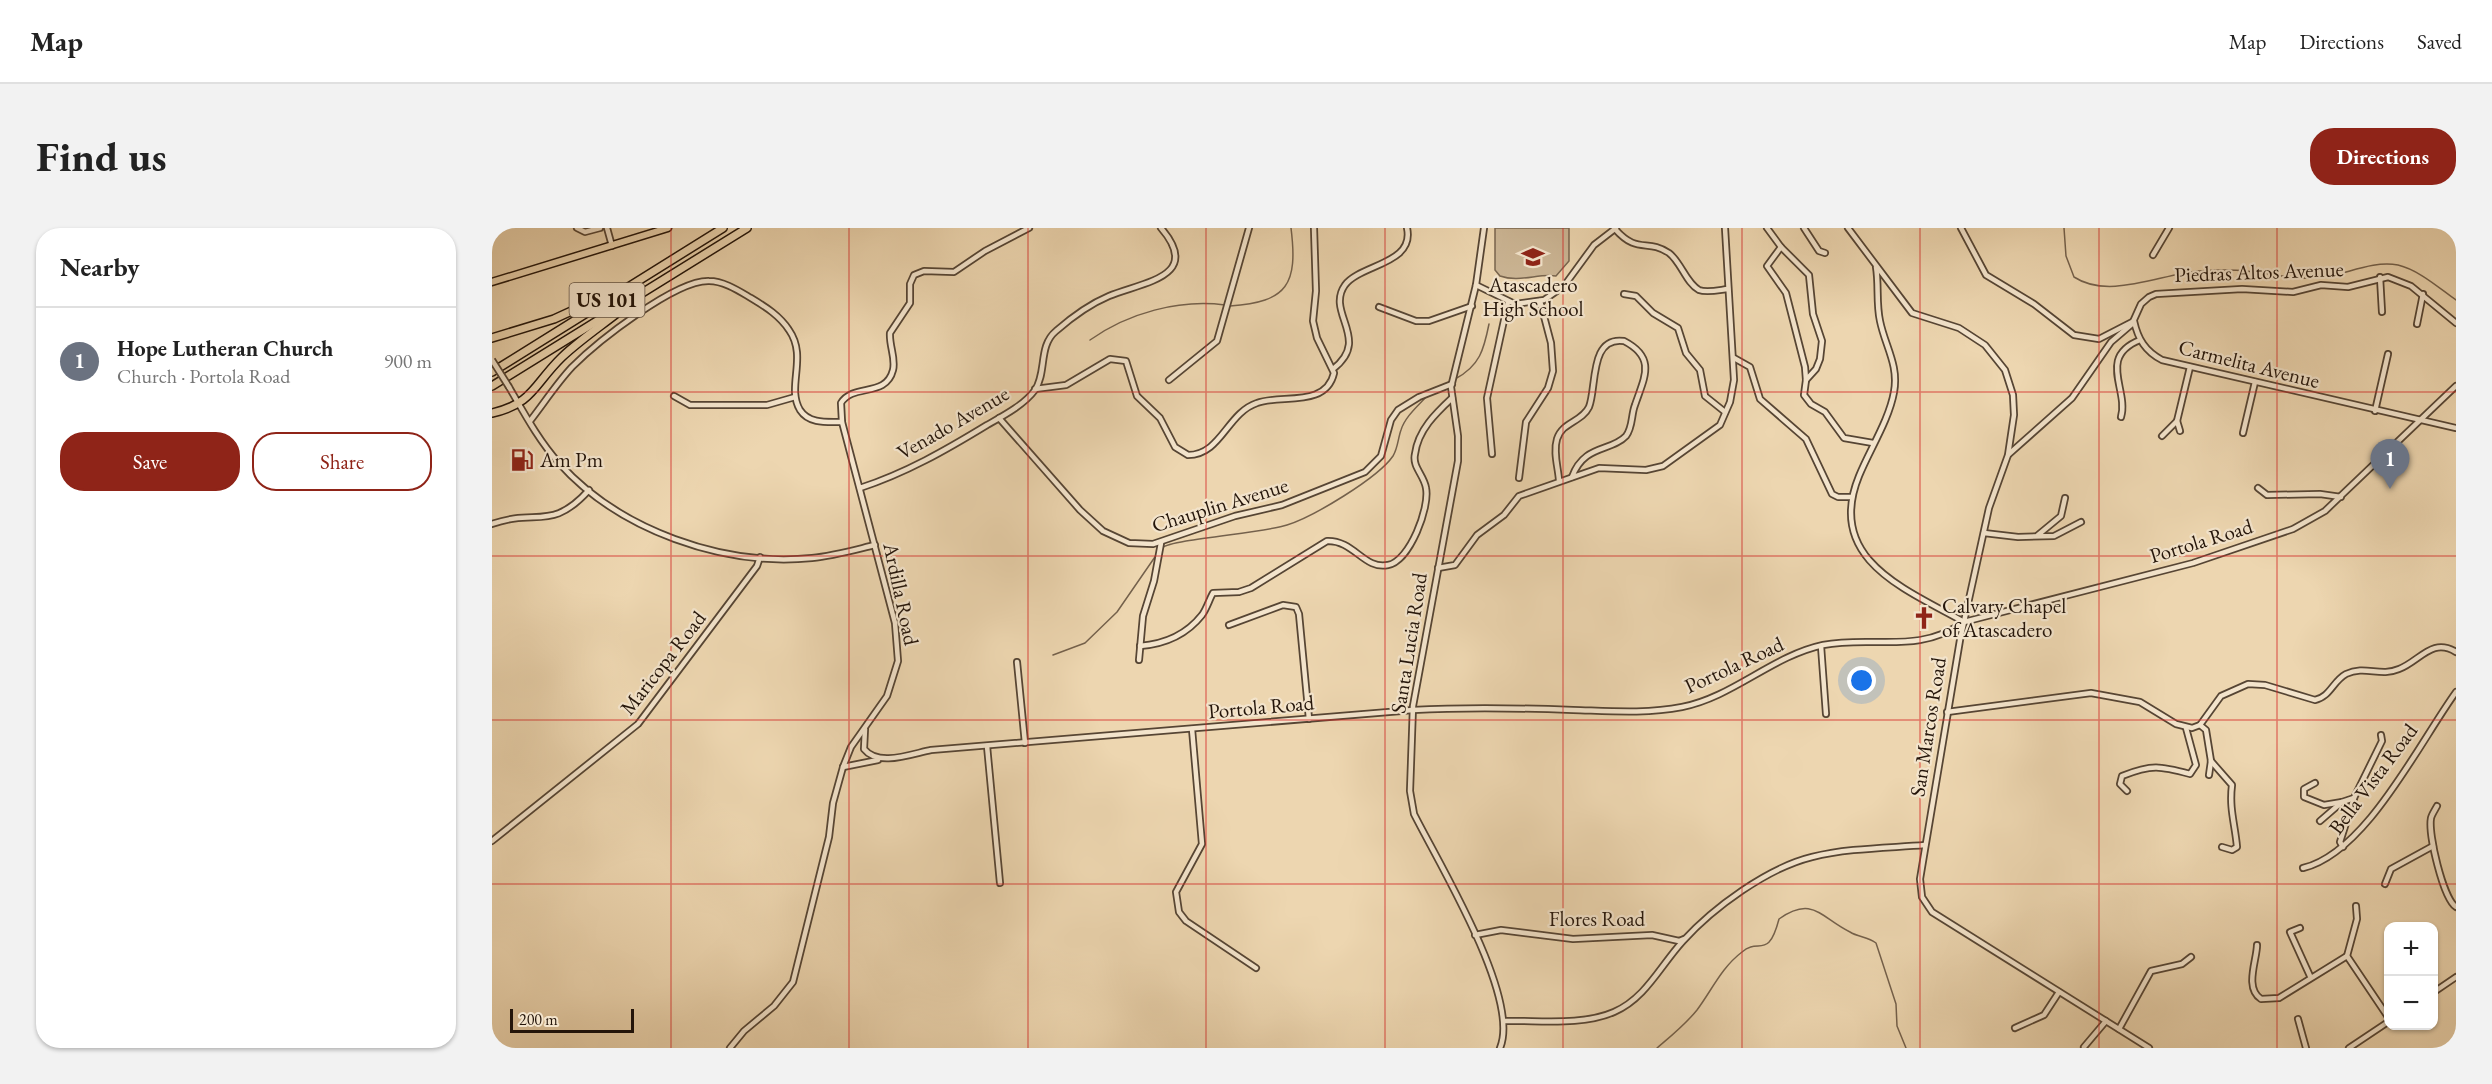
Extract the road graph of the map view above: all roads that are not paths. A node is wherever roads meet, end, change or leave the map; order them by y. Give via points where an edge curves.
1 (577, 228) edge
2 (600, 228) edge
3 (607, 228) edge
4 (668, 228) edge
5 (723, 228) edge
6 (747, 228) edge
7 (1029, 228) edge
8 (1161, 228) edge
9 (1249, 228) edge
10 (1314, 228) edge
11 (1407, 228) edge
12 (1484, 228) edge
13 (1725, 228) edge
14 (1767, 228) edge
15 (1804, 228) edge
16 (1848, 228) edge
17 (1961, 228) edge
18 (2169, 228) edge
19 (1615, 229) edge
20 (612, 246) junction
21 (1781, 247) junction
22 (1825, 253) dead end
23 (2153, 255) dead end
24 (1876, 266) junction
25 (2380, 277) junction
26 (643, 278) junction
27 (492, 282) edge
28 (1476, 285) junction
29 (1728, 289) junction
30 (643, 292) junction
31 (1624, 294) dead end
32 (2423, 294) junction
33 (1540, 301) junction
34 (1508, 302) junction
35 (1472, 306) junction
36 (1379, 307) dead end
37 (2382, 312) dead end
38 (2134, 321) junction
39 (2456, 323) edge
40 (2417, 324) dead end
41 (492, 338) edge
42 (2140, 340) junction
43 (2388, 354) dead end
44 (1734, 358) junction
45 (492, 360) edge
46 (2190, 367) junction
47 (1333, 369) junction
48 (492, 372) edge
49 (1169, 380) dead end
50 (1806, 380) junction
51 (2255, 382) junction
52 (1452, 384) junction
53 (492, 386) edge
54 (2456, 387) edge
55 (1035, 389) junction
56 (674, 396) dead end
57 (795, 397) junction
58 (1452, 398) junction
59 (520, 405) junction
60 (2375, 411) junction
61 (1725, 412) junction
62 (492, 413) edge
63 (2121, 417) dead end
64 (999, 418) junction
65 (530, 421) junction
66 (2177, 421) junction
67 (842, 422) junction
68 (2421, 422) junction
69 (2456, 428) edge
70 (2180, 431) dead end
71 (2243, 434) dead end
72 (2162, 436) dead end
73 (1873, 443) junction
74 (1492, 454) dead end
75 (2008, 455) junction
76 (1572, 477) junction
77 (1520, 478) dead end
78 (1559, 480) junction
79 (860, 488) junction
80 (2258, 488) dead end
81 (590, 490) junction
82 (1852, 497) junction
83 (2341, 497) junction
84 (2065, 498) dead end
85 (2081, 522) dead end
86 (492, 524) edge
87 (1984, 533) junction
88 (2036, 537) junction
89 (1161, 543) junction
90 (874, 545) junction
91 (759, 557) junction
92 (1438, 568) junction
93 (1964, 622) junction
94 (1229, 625) dead end
95 (1140, 646) junction
96 (1821, 646) junction
97 (2456, 652) edge
98 (1139, 660) dead end
99 (1017, 662) dead end
100 (2456, 692) edge
101 (1413, 710) junction
102 (1947, 712) junction
103 (1826, 714) dead end
104 (1309, 719) junction
105 (2200, 725) junction
106 (2186, 728) junction
107 (865, 729) junction
108 (1192, 729) junction
109 (2381, 735) dead end
110 (1024, 742) junction
111 (987, 746) junction
112 (883, 759) junction
113 (2211, 761) junction
114 (843, 767) junction
115 (2209, 775) dead end
116 (2315, 783) dead end
117 (2127, 791) dead end
118 (2354, 798) junction
119 (2342, 802) junction
120 (2437, 806) dead end
121 (2320, 821) dead end
122 (492, 841) edge
123 (1925, 845) junction
124 (2433, 846) junction
125 (2222, 847) dead end
126 (2343, 847) junction
127 (2303, 868) dead end
128 (1000, 883) dead end
129 (2385, 885) dead end
130 (2356, 906) dead end
131 (2456, 907) edge
132 (2300, 928) dead end
133 (1475, 935) junction
134 (1684, 939) junction
135 (2257, 945) dead end
136 (2347, 956) junction
137 (2191, 957) dead end
138 (1256, 968) dead end
139 (2310, 976) junction
140 (2455, 979) edge
141 (2438, 989) edge
142 (2059, 992) junction
143 (2384, 1014) edge
144 (2298, 1019) dead end
145 (1505, 1021) junction
146 (2106, 1022) junction
147 (2384, 1023) edge
148 (2015, 1028) dead end
149 (2119, 1029) junction
150 (2084, 1047) edge
151 (2145, 1047) edge
152 (730, 1048) edge
153 (1500, 1048) edge
154 (2306, 1048) edge
155 (2349, 1048) edge

1 - 2 street via 585,232
3 - 20 street
4 - 20 main road
5 - 26 highway, US 101
6 - 30 highway, US 101
7 - 67 street, Ardilla Road via 954,272 924,271 914,275 910,303 890,333 894,363 891,376 877,388 846,396 840,405
8 - 55 street, Venado Avenue via 1174,247 1173,267 1149,283 1098,301 1054,332 1044,348
9 - 49 street via 1218,341
10 - 47 street via 1313,321
11 - 47 street via 1408,242 1403,249 1378,267 1354,277 1343,289 1341,308 1350,341 1344,359
12 - 28 street, Santa Lucia Road
13 - 29 street
14 - 21 street
15 - 22 street via 1819,251
16 - 24 street, San Marcos Road
17 - 38 street via 1986,275 2034,304 2074,335 2099,339
18 - 23 street
19 - 29 street via 1632,244 1657,246 1672,255 1698,289
19 - 33 street via 1594,245 1564,286
20 - 27 main road
21 - 50 street via 1767,266 1786,293
21 - 50 street via 1810,279 1813,314 1822,341 1818,365
24 - 73 street via 1880,322 1893,358 1895,378 1891,405
24 - 75 street, San Marcos Road via 1912,313 1973,335 2005,370 2014,406
25 - 32 street via 2401,280
25 - 37 street
25 - 38 street, Piedras Altos Avenue via 2348,287 2321,285 2292,292 2164,292 2149,297 2134,313
26 - 41 highway via 554,319
26 - 48 highway, US 101
28 - 34 street
28 - 35 street, Santa Lucia Road
29 - 44 street
30 - 53 highway, US 101
30 - 59 highway via 574,346
31 - 61 street via 1636,296 1680,331 1686,353 1700,370 1705,396
32 - 39 street
32 - 40 street
33 - 34 street via 1521,305
33 - 77 street via 1551,343 1553,371 1548,388 1526,422
34 - 74 street via 1488,389
35 - 36 street via 1429,321 1416,321
35 - 52 street, Santa Lucia Road
38 - 42 street
38 - 75 street, Piedras Altos Avenue via 2111,342 2073,398
42 - 46 street, Carmelita Avenue via 2154,356
42 - 63 street via 2124,350 2116,373
43 - 60 street
44 - 61 street via 1734,380
44 - 82 street via 1750,367 1760,399 1806,439 1832,494
45 - 59 street, bridge
46 - 51 street, Carmelita Avenue
46 - 66 street
47 - 55 street via 1331,382 1323,391 1254,404 1234,418 1209,449 1193,455 1175,447 1160,418 1140,400 1126,361 1110,359 1066,386
50 - 73 street via 1806,398 1825,412 1840,435
51 - 60 street, Carmelita Avenue
51 - 71 street
52 - 58 street, Santa Lucia Road
52 - 89 street, Chauplin Avenue via 1398,410 1391,420 1381,456 1365,472 1282,505 1235,516
54 - 68 street, Portola Road
55 - 64 street, Venado Avenue
56 - 57 street via 690,405 767,405
57 - 65 street via 798,353 784,324 761,304 733,288 701,281 679,288 594,347 563,377
57 - 67 street via 800,410 809,418
58 - 92 street, Santa Lucia Road via 1458,461
58 - 95 street via 1425,428 1417,446 1415,465 1426,484 1426,497 1417,534 1395,562 1376,565 1349,545 1327,541 1251,588 1213,593 1203,614 1190,628 1155,645
59 - 62 highway
59 - 65 street
60 - 68 street, Carmelita Avenue
61 - 76 street via 1720,425 1710,434 1656,469 1603,467
64 - 79 street, Venado Avenue via 921,464
64 - 89 street, Chauplin Avenue via 1103,531 1129,543
65 - 81 street via 560,465
66 - 70 street
66 - 72 street
67 - 79 street, Ardilla Road
68 - 69 street, Carmelita Avenue
68 - 83 street, Portola Road
73 - 82 street
75 - 87 street, San Marcos Road
76 - 78 street
76 - 78 street via 1590,453 1621,440 1630,429 1646,369 1641,356 1624,341 1603,349 1596,364 1588,407 1559,433
78 - 92 street via 1519,496 1504,515 1477,535 1455,565
79 - 90 street, Ardilla Road
80 - 83 street via 2267,495
81 - 86 street via 570,510 559,515
81 - 91 street via 628,516 672,537
82 - 93 street via 1853,531 1867,559 1897,583
83 - 93 street, Portola Road via 2302,526 2204,560
84 - 88 street via 2061,516
85 - 88 street via 2054,536
87 - 88 street
87 - 93 street, San Marcos Road
89 - 95 street via 1155,581 1143,616
90 - 91 street via 811,558
90 - 107 street, Ardilla Road via 897,632 898,661 889,692
91 - 122 street, Maricopa Road via 757,566 638,724
92 - 101 street, Santa Lucia Road
93 - 96 street, Portola Road via 1940,636 1921,641
93 - 102 street, San Marcos Road
94 - 104 street via 1283,606 1296,607
95 - 98 street
96 - 101 street, Portola Road via 1786,658 1714,696 1684,707 1657,711 1480,707
96 - 103 street
97 - 105 street via 2446,647 2431,648 2402,668 2383,674 2361,668 2342,676 2326,695 2315,700 2255,684 2235,688 2216,699
99 - 110 street
100 - 126 street, Bella Vista Road via 2382,802
101 - 104 street, Portola Road
101 - 133 street, Santa Lucia Road via 1411,805
102 - 106 street via 2091,693 2140,702
102 - 123 street, San Marcos Road
104 - 108 street, Portola Road
105 - 106 street
105 - 113 street via 2206,730
106 - 117 street via 2196,765 2190,774 2157,766 2142,768 2122,776 2120,784
107 - 112 street via 864,749
107 - 114 street, Ardilla Road via 851,747
108 - 110 street, Portola Road
108 - 138 street via 1202,844 1179,884 1176,902 1186,921
109 - 118 street via 2382,741
110 - 111 street, Portola Road
111 - 112 street, Portola Road
111 - 128 street
112 - 114 street, Portola Road
113 - 115 street
113 - 125 street via 2232,785 2229,807 2237,847
114 - 152 street, Ardilla Road via 793,982
116 - 119 street via 2304,789 2304,797 2324,805
118 - 119 street
118 - 126 street via 2340,842
119 - 121 street
120 - 124 street via 2430,822
123 - 134 street via 1834,853 1799,861 1721,906
123 - 142 street, San Marcos Road via 1920,886 1929,909
124 - 129 street via 2391,869
124 - 131 street via 2444,891
126 - 127 street, Bella Vista Road via 2319,863
130 - 136 street via 2357,919
132 - 139 street via 2290,932
133 - 134 street, Flores Road via 1501,930 1573,939 1652,935
133 - 145 street, Santa Lucia Road via 1493,972
134 - 145 street via 1648,986 1611,1014
135 - 139 street via 2252,963 2254,989 2261,999 2279,998
136 - 139 street
136 - 143 street
137 - 149 street via 2182,964 2151,971
140 - 141 street
142 - 146 street, San Marcos Road
142 - 148 street via 2044,1015
144 - 154 street
145 - 153 street, Santa Lucia Road
146 - 149 street, San Marcos Road
146 - 150 street
147 - 155 street
149 - 151 street, San Marcos Road

